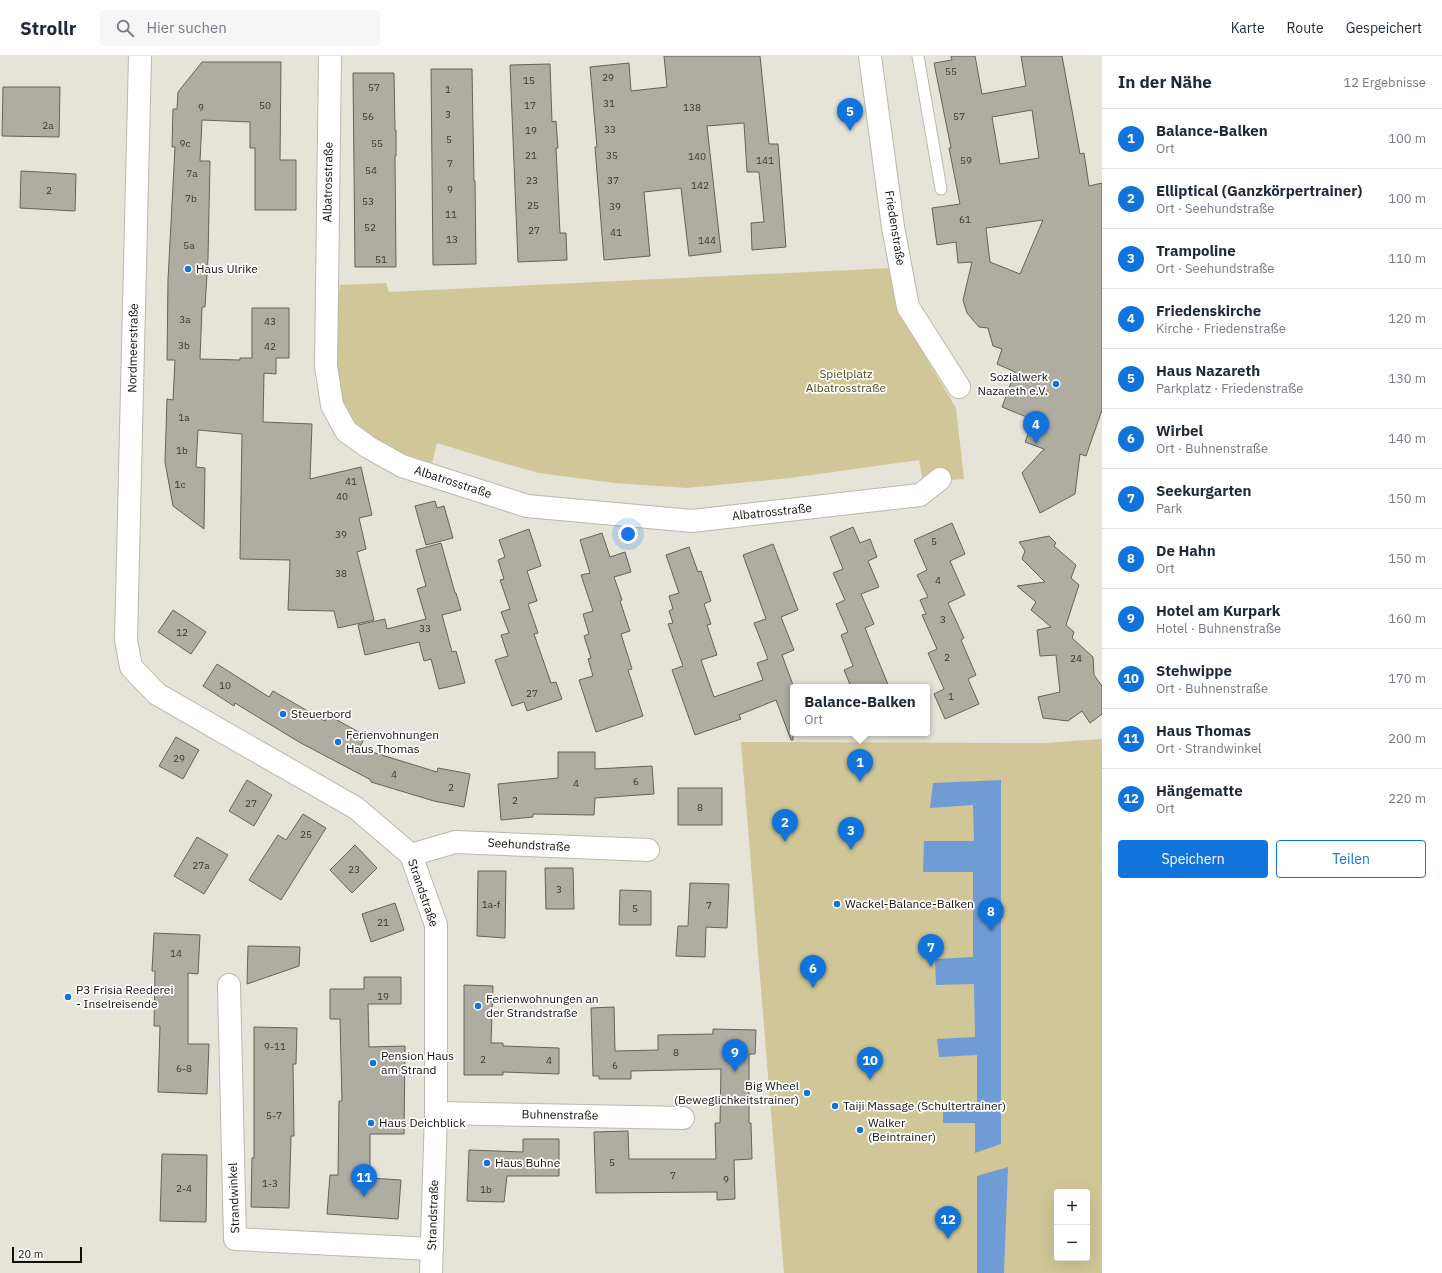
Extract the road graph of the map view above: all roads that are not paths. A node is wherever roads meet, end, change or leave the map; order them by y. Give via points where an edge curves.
1 (140, 56) edge
2 (330, 56) edge
3 (870, 56) edge
4 (918, 56) edge
5 (941, 188) dead end
6 (959, 387) dead end
7 (940, 479) dead end
8 (126, 640) joint
9 (648, 850) dead end
10 (411, 855) junction
11 (229, 985) dead end
12 (436, 1113) junction
13 (683, 1118) dead end
14 (432, 1249) junction
15 (431, 1273) edge

1 - 8 street, Nordmeerstraße
2 - 7 street, Albatrosstraße via 326,366 332,405 346,430 368,447 402,466 527,506 692,521 920,495
3 - 6 street, Friedenstraße via 893,227 908,307
4 - 5 lane
8 - 10 street, Strandstraße via 132,667 157,694 356,808
9 - 10 street, Seehundstraße via 455,842
10 - 12 street, Strandstraße via 436,925
11 - 14 street, Strandwinkel via 235,1239
12 - 13 street, Buhnenstraße
12 - 14 street, Strandstraße
14 - 15 street, Strandstraße

